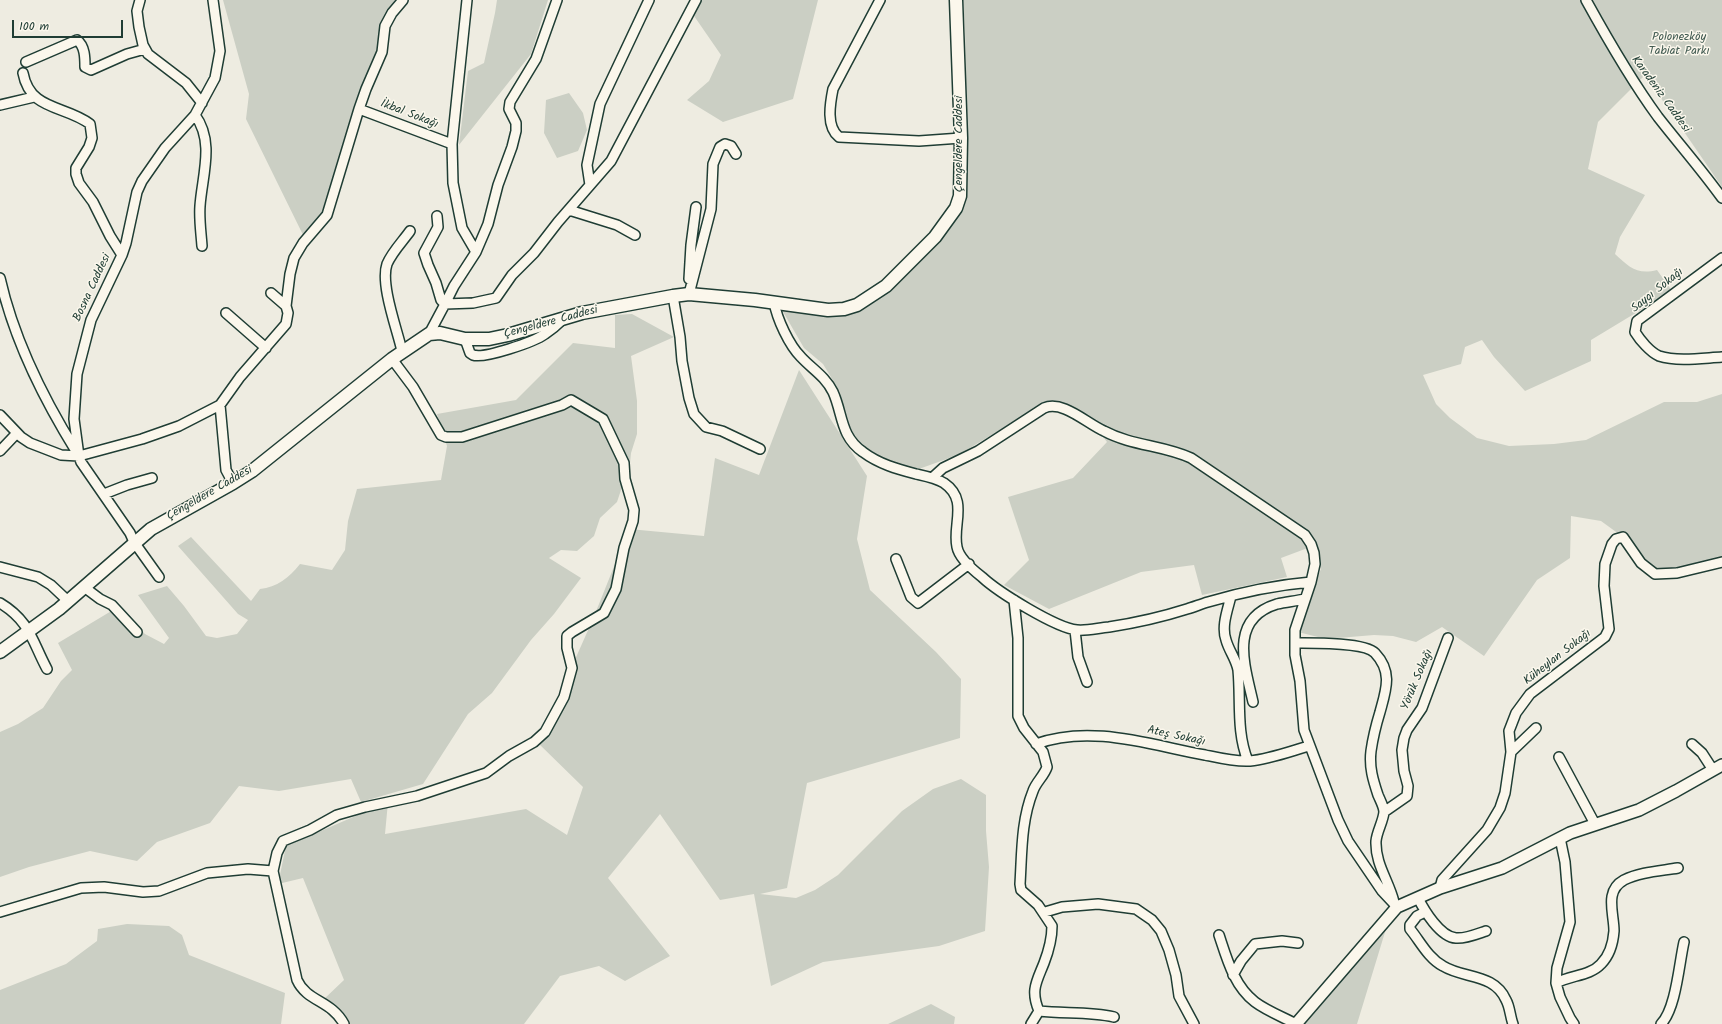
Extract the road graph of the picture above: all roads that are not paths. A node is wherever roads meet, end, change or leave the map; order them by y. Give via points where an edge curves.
1 (140, 0) edge
2 (213, 0) edge
3 (403, 0) edge
4 (467, 0) edge
5 (557, 0) edge
6 (648, 0) edge
7 (696, 0) edge
8 (880, 0) edge
9 (956, 0) edge
10 (1586, 0) edge
11 (145, 49) junction
12 (26, 62) dead end
13 (22, 73) dead end
14 (34, 97) junction
15 (202, 103) junction
16 (0, 105) edge
17 (359, 109) junction
18 (195, 115) junction
19 (962, 138) junction
20 (452, 144) junction
21 (736, 154) dead end
22 (590, 185) junction
23 (1722, 198) edge
24 (696, 207) dead end
25 (569, 210) junction
26 (437, 216) dead end
27 (410, 231) dead end
28 (635, 235) dead end
29 (202, 246) dead end
30 (476, 252) junction
31 (122, 255) junction
32 (1722, 258) edge
33 (0, 278) edge
34 (271, 293) dead end
35 (689, 294) junction
36 (673, 296) junction
37 (774, 302) junction
38 (445, 304) junction
39 (286, 306) junction
40 (226, 313) dead end
41 (565, 318) junction
42 (429, 334) junction
43 (465, 339) junction
44 (266, 348) junction
45 (402, 351) junction
46 (1722, 357) edge
47 (392, 359) junction
48 (220, 405) junction
49 (0, 415) edge
50 (17, 433) junction
51 (760, 449) dead end
52 (0, 451) edge
53 (79, 456) junction
54 (152, 478) dead end
55 (932, 478) junction
56 (233, 483) junction
57 (104, 494) junction
58 (134, 542) junction
59 (896, 559) dead end
60 (1722, 562) edge
61 (968, 564) junction
62 (0, 567) edge
63 (159, 577) dead end
64 (1311, 582) junction
65 (84, 587) junction
66 (1231, 596) junction
67 (1305, 599) junction
68 (1014, 600) junction
69 (68, 601) junction
70 (0, 603) edge
71 (1075, 630) junction
72 (28, 631) junction
73 (137, 632) dead end
74 (1448, 638) dead end
75 (1295, 643) junction
76 (0, 652) edge
77 (47, 669) dead end
78 (1087, 682) dead end
79 (1253, 702) dead end
80 (1536, 728) dead end
81 (1036, 744) junction
82 (1692, 744) dead end
83 (1309, 746) junction
84 (1511, 752) junction
85 (1559, 757) dead end
86 (1248, 761) junction
87 (1718, 768) edge
88 (1384, 812) junction
89 (1595, 824) junction
90 (1560, 838) junction
91 (1678, 868) dead end
92 (273, 871) junction
93 (1440, 888) junction
94 (1418, 898) junction
95 (1395, 904) junction
96 (0, 912) edge
97 (1045, 912) junction
98 (1425, 912) junction
99 (1486, 931) dead end
100 (1219, 935) dead end
101 (1684, 942) dead end
102 (1298, 943) dead end
103 (1233, 975) junction
104 (1556, 983) junction
105 (1039, 1011) junction
106 (1114, 1017) dead end
107 (344, 1024) edge
108 (1031, 1024) edge
109 (1194, 1024) edge
110 (1296, 1024) edge
111 (1513, 1024) edge
112 (1574, 1024) edge
113 (1661, 1024) edge

1 - 11 street via 137,11
2 - 15 street, Bosna Caddesi via 220,51 215,78
3 - 17 street via 384,26 382,52
4 - 20 street
5 - 30 street via 536,59 510,102 509,109 516,123 516,132 488,224
6 - 22 street via 600,104 587,165
7 - 22 street via 611,161
8 - 19 street via 833,89 831,116 835,134 840,137 919,141
9 - 19 main road, Çengeldere Caddesi
10 - 23 street, Karadeniz Caddesi via 1612,48 1654,110
11 - 12 street via 91,70 85,67 84,54 77,40
11 - 15 street via 186,83
13 - 14 street via 24,82
14 - 16 street
14 - 31 street via 90,124 92,138 76,168 76,174
15 - 18 street, Bosna Caddesi
17 - 20 street, İkbal Sokağı
17 - 39 street via 327,215 294,258
18 - 29 street via 203,131 206,154 199,216
18 - 31 street, Bosna Caddesi via 156,159 142,181
19 - 37 main road, Çengeldere Caddesi via 960,196 956,208 935,237 886,286 857,306 844,309 828,310
20 - 30 street via 453,183 462,228
21 - 35 street via 731,146 725,144 720,147 713,164 711,209
22 - 25 street
24 - 35 street
25 - 28 street via 617,226
25 - 38 street via 534,253 512,275 496,298 473,303
26 - 38 street via 438,227 424,253 441,300
27 - 45 street via 387,264 385,287
30 - 38 street
31 - 53 street, Bosna Caddesi via 91,320 78,367 74,419
32 - 46 street, Saygı Sokağı via 1637,321 1634,332 1639,340 1658,356
33 - 53 street via 22,348 42,392
34 - 39 street
35 - 36 main road, Çengeldere Caddesi
35 - 37 main road, Çengeldere Caddesi
36 - 41 main road, Çengeldere Caddesi
36 - 51 street via 682,361 694,414 706,427 722,431
37 - 55 street via 779,320 796,351 830,386 844,428 854,444 862,452 885,465
38 - 42 street
39 - 44 street via 286,324
40 - 44 street
41 - 43 main road, Çengeldere Caddesi via 508,335
41 - 43 street via 545,335 519,346 480,356 470,353
42 - 43 main road, Çengeldere Caddesi via 440,333
42 - 45 main road, Çengeldere Caddesi
44 - 48 street via 240,377
45 - 47 main road, Çengeldere Caddesi
47 - 56 main road, Çengeldere Caddesi via 252,471
47 - 92 street via 413,387 441,435 446,437 462,437 571,400 603,419 624,463 625,479 634,510 633,521 624,548 616,589 604,613 567,636 572,668 564,697 545,732 486,773 417,796 337,815 283,841
48 - 53 street via 179,426
48 - 56 street via 226,470
49 - 50 street
50 - 52 street
50 - 53 street via 34,445 61,454
53 - 57 street, Bosna Caddesi
54 - 57 street
55 - 61 street via 947,485 956,497 959,520 957,548
55 - 64 street via 943,468 978,451 1044,408 1061,406 1092,426 1118,438 1144,446 1172,450 1191,458 1305,535 1314,553 1315,564
56 - 58 main road, Çengeldere Caddesi via 165,520
57 - 58 street, Bosna Caddesi
58 - 63 street, Bosna Caddesi
58 - 65 main road, Çengeldere Caddesi
59 - 61 street via 911,597 918,603
60 - 84 street, Küheylan Sokağı via 1677,573 1655,574 1641,563 1623,537 1616,538 1605,564 1604,586 1609,629 1604,637 1530,694 1516,713 1509,731
61 - 68 street via 983,579
62 - 69 street via 38,578 51,585
64 - 66 street via 1277,585
64 - 67 street
65 - 69 main road, Çengeldere Caddesi
65 - 73 street via 112,605
66 - 71 street via 1130,623
66 - 86 street via 1224,634 1238,670 1240,734
67 - 75 street via 1295,630
67 - 79 street via 1276,604 1252,620 1245,634 1242,652
68 - 71 street
68 - 81 street via 1018,638 1018,716
69 - 72 main road, Çengeldere Caddesi
70 - 72 street via 18,616
71 - 78 street via 1078,657
72 - 76 main road, Çengeldere Caddesi
72 - 77 street
74 - 88 street, Yörük Sokağı via 1422,708 1404,738 1402,750 1408,786 1407,796
75 - 83 street via 1304,730
75 - 88 street via 1342,644 1366,648 1376,654 1385,666 1387,687 1373,735 1370,757 1372,777
80 - 84 street
81 - 86 street, Ateş Sokağı via 1057,738 1113,737
81 - 97 street via 1043,752 1047,767 1033,789 1022,828 1020,884 1026,896
82 - 87 street
83 - 86 street, Ateş Sokağı
83 - 95 street via 1348,842 1382,891
84 - 93 street via 1505,793 1500,808 1487,830 1442,880
85 - 89 street
87 - 89 street via 1639,810
88 - 95 street via 1376,849 1380,868
89 - 90 street
90 - 93 street via 1502,868
90 - 104 street via 1565,862 1570,922 1557,968
91 - 104 street via 1647,872 1622,881 1611,898 1614,929 1609,955 1592,971
92 - 96 street via 248,869 207,873 159,891 81,888
92 - 107 street via 297,980 307,994 334,1009
93 - 94 street
94 - 95 street
94 - 98 street
95 - 110 street
97 - 105 street via 1052,926 1052,937 1037,978 1034,995
97 - 109 street via 1062,907 1098,904 1136,909 1152,920 1161,931 1169,950 1179,996
98 - 99 street via 1452,938 1462,938
98 - 111 street via 1417,916 1410,929 1428,953 1437,963 1449,970 1480,977 1494,985 1507,1001
100 - 103 street
101 - 113 street via 1672,1005
102 - 103 street via 1282,941 1255,944
103 - 110 street via 1255,1002
104 - 112 street
105 - 106 street via 1096,1013
105 - 108 street

